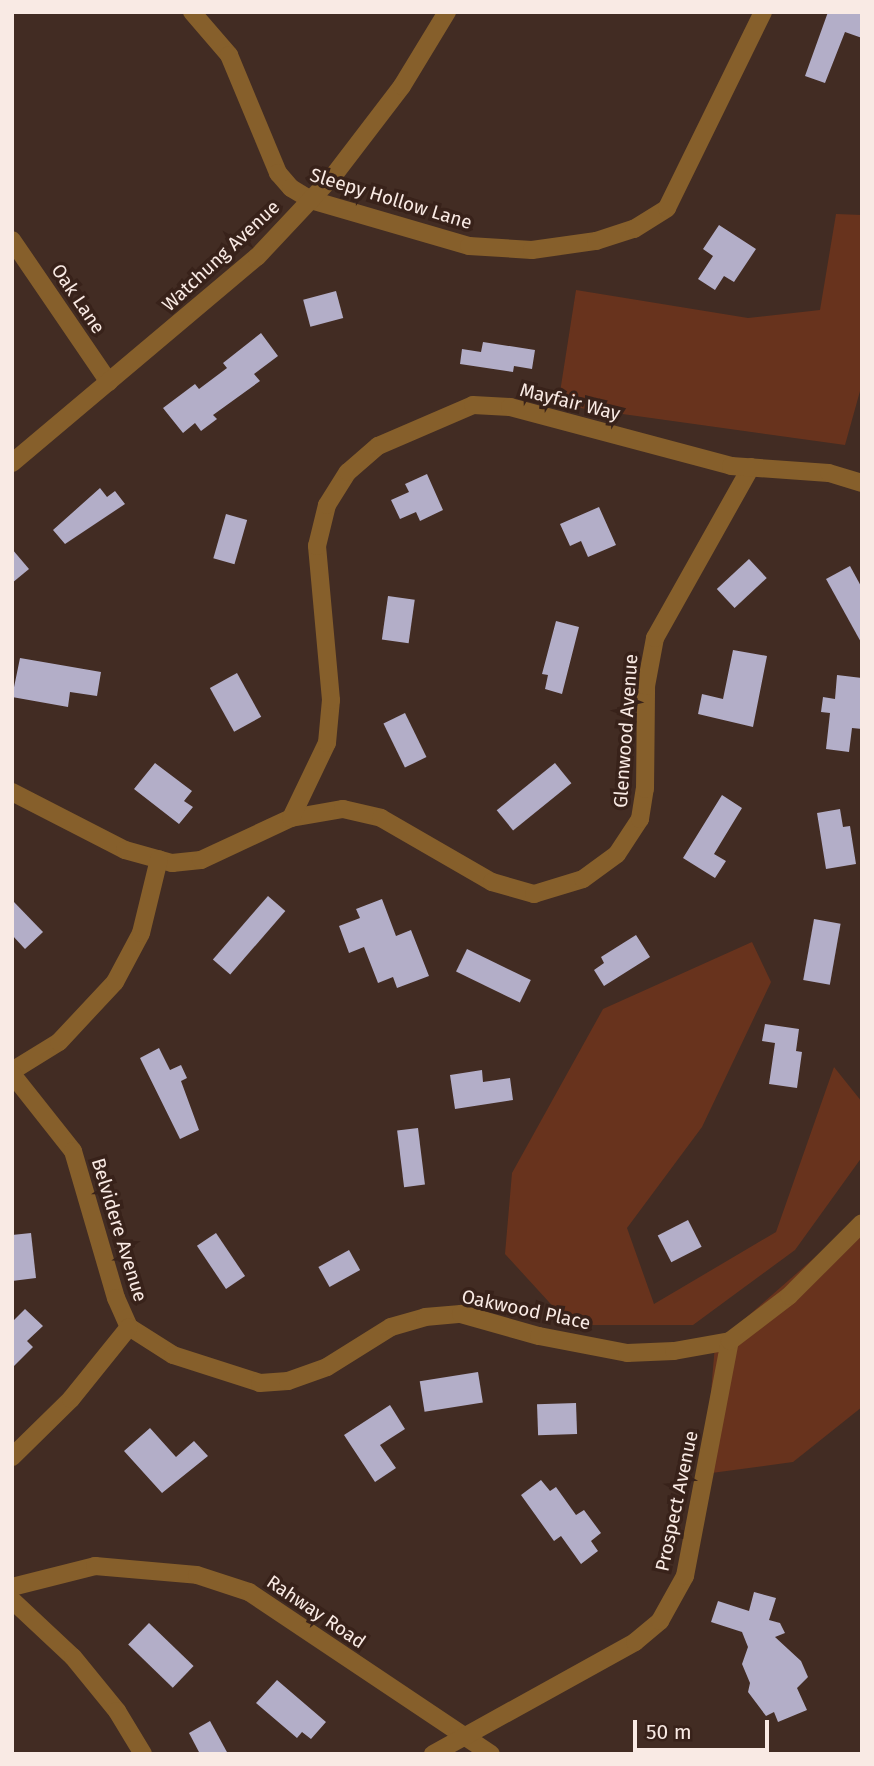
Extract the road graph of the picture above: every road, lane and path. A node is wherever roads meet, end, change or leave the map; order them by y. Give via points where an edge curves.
1 (192, 12) edge
2 (447, 12) edge
3 (763, 12) edge
4 (311, 200) junction
5 (12, 240) edge
6 (109, 382) junction
7 (12, 463) edge
8 (751, 467) junction
9 (862, 483) edge
10 (12, 792) edge
11 (291, 818) junction
12 (159, 859) junction
13 (12, 1073) edge
14 (862, 1223) edge
15 (129, 1327) junction
16 (730, 1341) junction
17 (12, 1457) edge
18 (12, 1587) edge
19 (12, 1600) edge
20 (461, 1738) junction
21 (143, 1754) edge
22 (433, 1754) edge
23 (491, 1754) edge

1 - 4 street, Sleepy Hollow Lane via 229,55 278,173
2 - 4 street, Watchung Avenue via 402,86
3 - 4 street, Sleepy Hollow Lane via 667,208 634,229 596,241 532,250 469,246
4 - 6 street, Watchung Avenue via 257,257
5 - 6 street, Oak Lane
6 - 7 street, Watchung Avenue
8 - 9 street, Mayfair Way via 829,473
8 - 11 street, Glenwood Avenue via 655,638 646,686 645,789 640,819 617,854 583,879 534,894 492,882 381,818 343,809
8 - 11 street, Mayfair Way via 731,466 510,407 473,405 379,446 348,472 327,505 317,546 331,700 327,743
10 - 12 street, Glenwood Avenue via 125,850
11 - 12 street, Glenwood Avenue via 201,860
12 - 13 street via 141,933 115,982 70,1033
13 - 15 street, Belvidere Avenue via 73,1151 116,1298
14 - 16 street via 789,1296
15 - 16 street, Oakwood Place via 173,1355 260,1383 288,1381 327,1367 391,1327 425,1317 461,1314 626,1353 674,1351
15 - 17 street, Belvidere Avenue via 71,1399
16 - 20 street, Prospect Avenue via 685,1576 660,1622 635,1642
18 - 20 street, Rahway Road via 95,1566 197,1575 249,1592
19 - 21 street via 72,1657 117,1711
20 - 22 street, Prospect Avenue
20 - 23 street, Rahway Road

